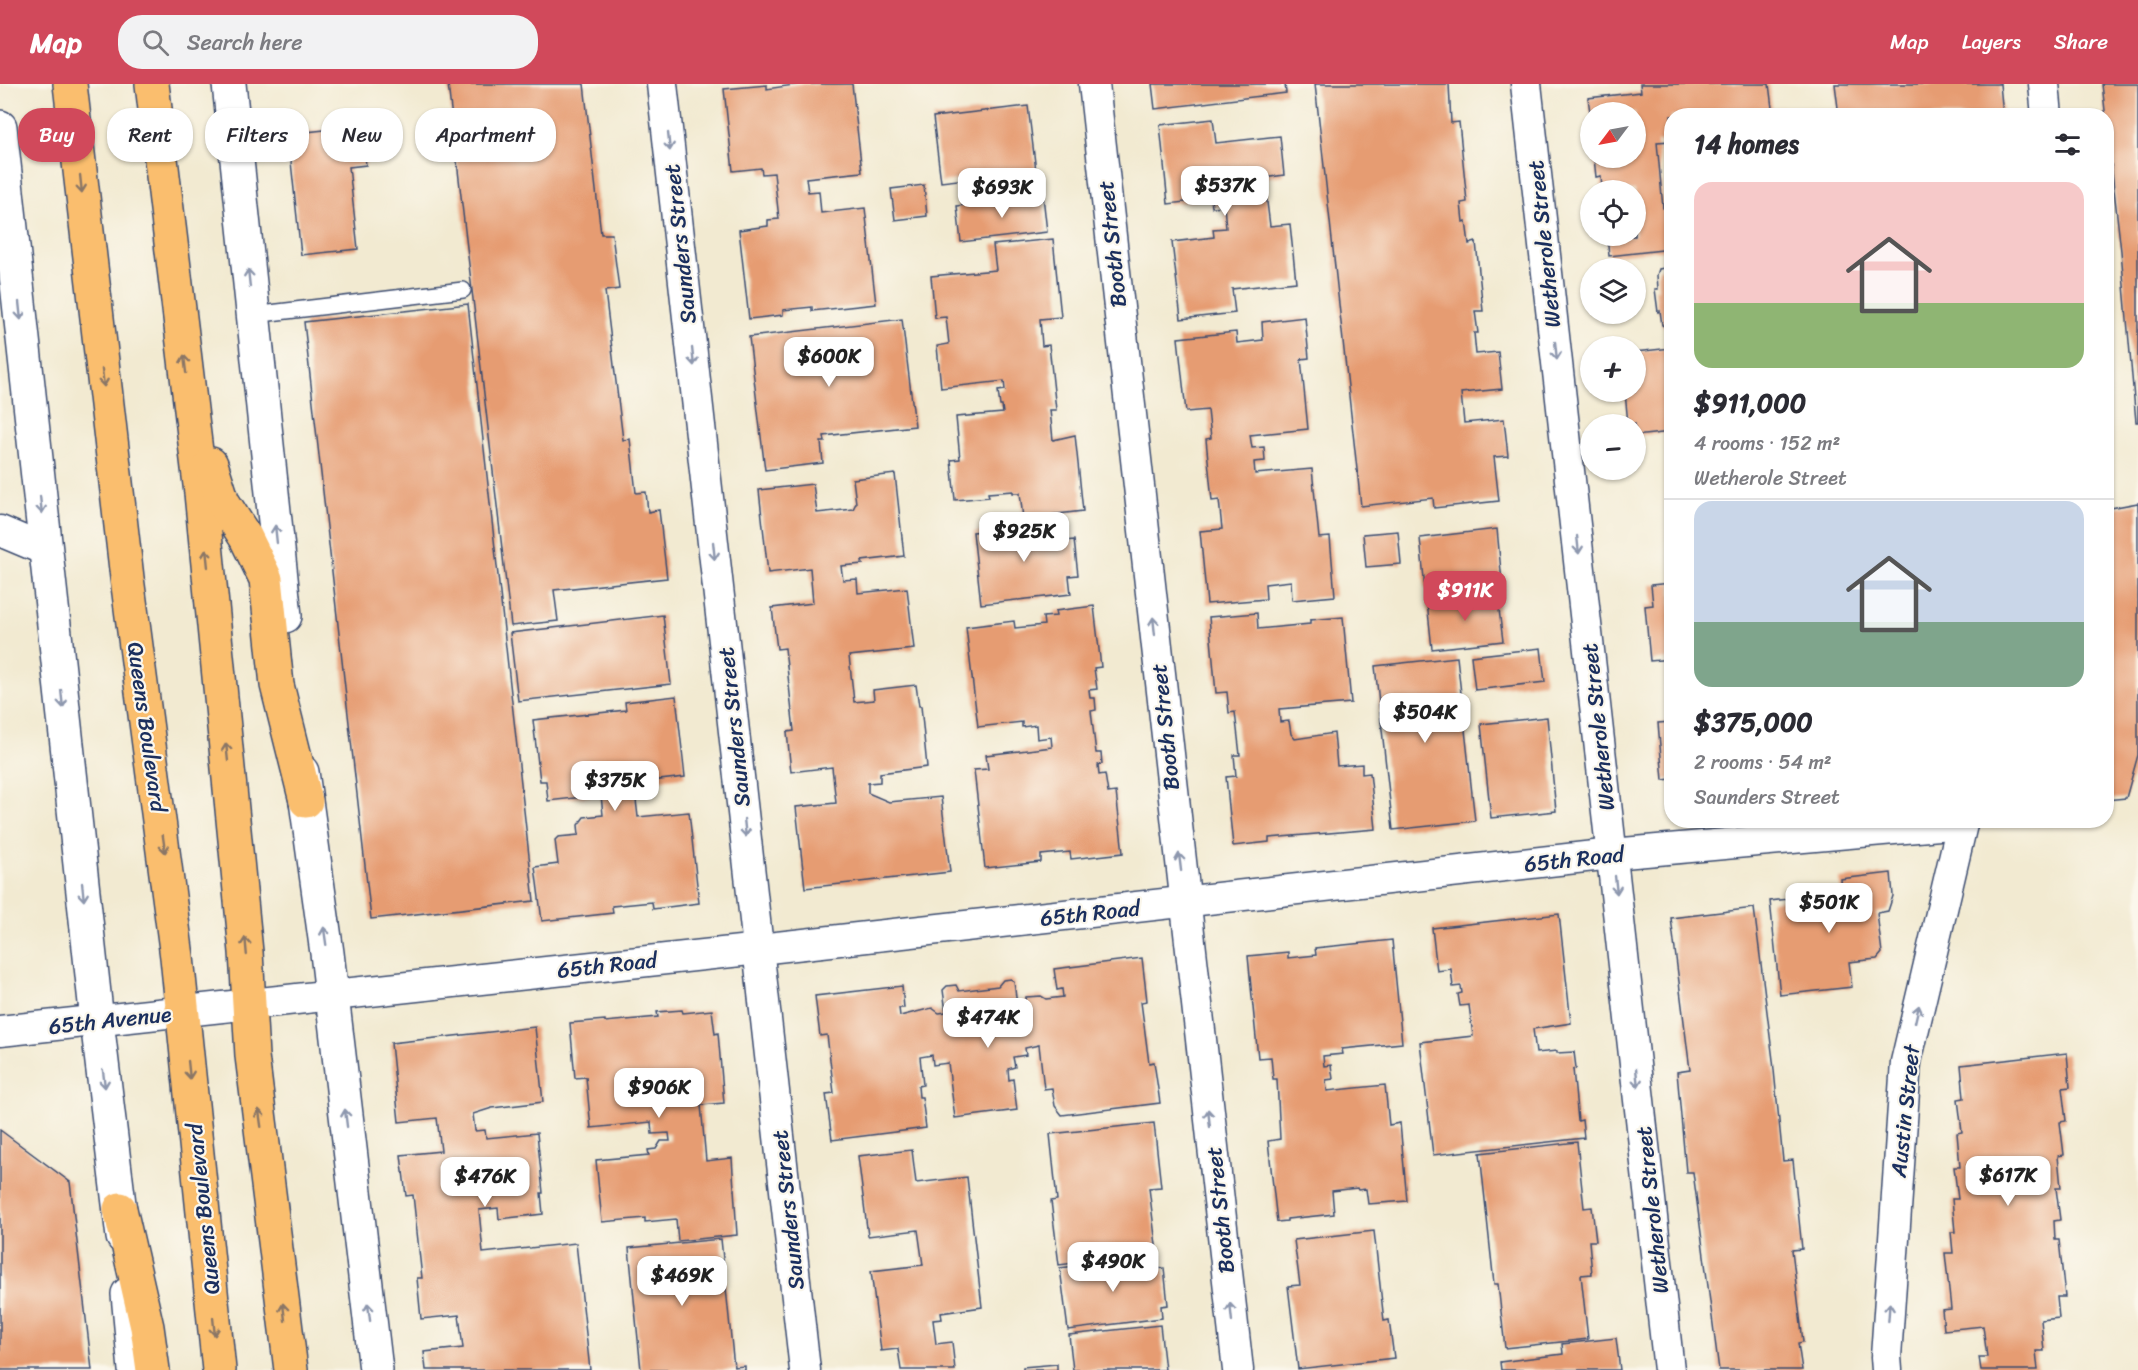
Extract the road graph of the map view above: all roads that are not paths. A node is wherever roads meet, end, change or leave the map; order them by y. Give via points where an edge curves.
1 (70, 84) edge
2 (152, 84) edge
3 (229, 84) edge
4 (662, 84) edge
5 (1094, 84) edge
6 (1526, 84) edge
7 (2044, 84) edge
8 (2046, 108) edge
9 (0, 127) edge
10 (463, 290) dead end
11 (253, 315) junction
12 (189, 396) junction
13 (0, 531) edge
14 (45, 550) junction
15 (306, 801) junction
16 (1897, 828) edge
17 (1962, 828) edge
18 (1612, 854) junction
19 (1185, 902) junction
20 (759, 950) junction
21 (331, 994) junction
22 (234, 1006) junction
23 (183, 1012) junction
24 (97, 1021) junction
25 (0, 1031) edge
26 (120, 1209) junction
27 (135, 1370) edge
28 (153, 1370) edge
29 (219, 1370) edge
30 (291, 1370) edge
31 (376, 1370) edge
32 (805, 1370) edge
33 (1238, 1370) edge
34 (1670, 1370) edge
35 (1887, 1370) edge

1 -> 23 main road, Queens Boulevard via 127,578
12 -> 2 main road
11 -> 3 street
4 -> 20 street, Saunders Street
19 -> 5 street, Booth Street
6 -> 18 street, Wetherole Street
7 - 8 street
9 -> 14 street
10 - 11 lane
15 -> 11 street
12 - 15 main road via 223,502 266,579 277,685
22 -> 12 main road via 244,928
13 - 14 street
14 -> 24 street
21 -> 15 street
16 - 18 street, 65th Road
35 -> 17 street, Austin Street via 1906,1062
18 - 19 street, 65th Road
18 -> 34 street, Wetherole Street
19 - 20 street, 65th Road
33 -> 19 street, Booth Street
20 - 21 street, 65th Road
20 - 32 street, Saunders Street
21 - 22 street, 65th Road
31 -> 21 street
22 - 23 street, 65th Avenue
30 -> 22 main road via 252,1056
23 - 24 street, 65th Avenue
23 -> 29 main road, Queens Boulevard
24 - 25 street, 65th Avenue
24 -> 26 street
26 - 27 street
26 - 28 main road

